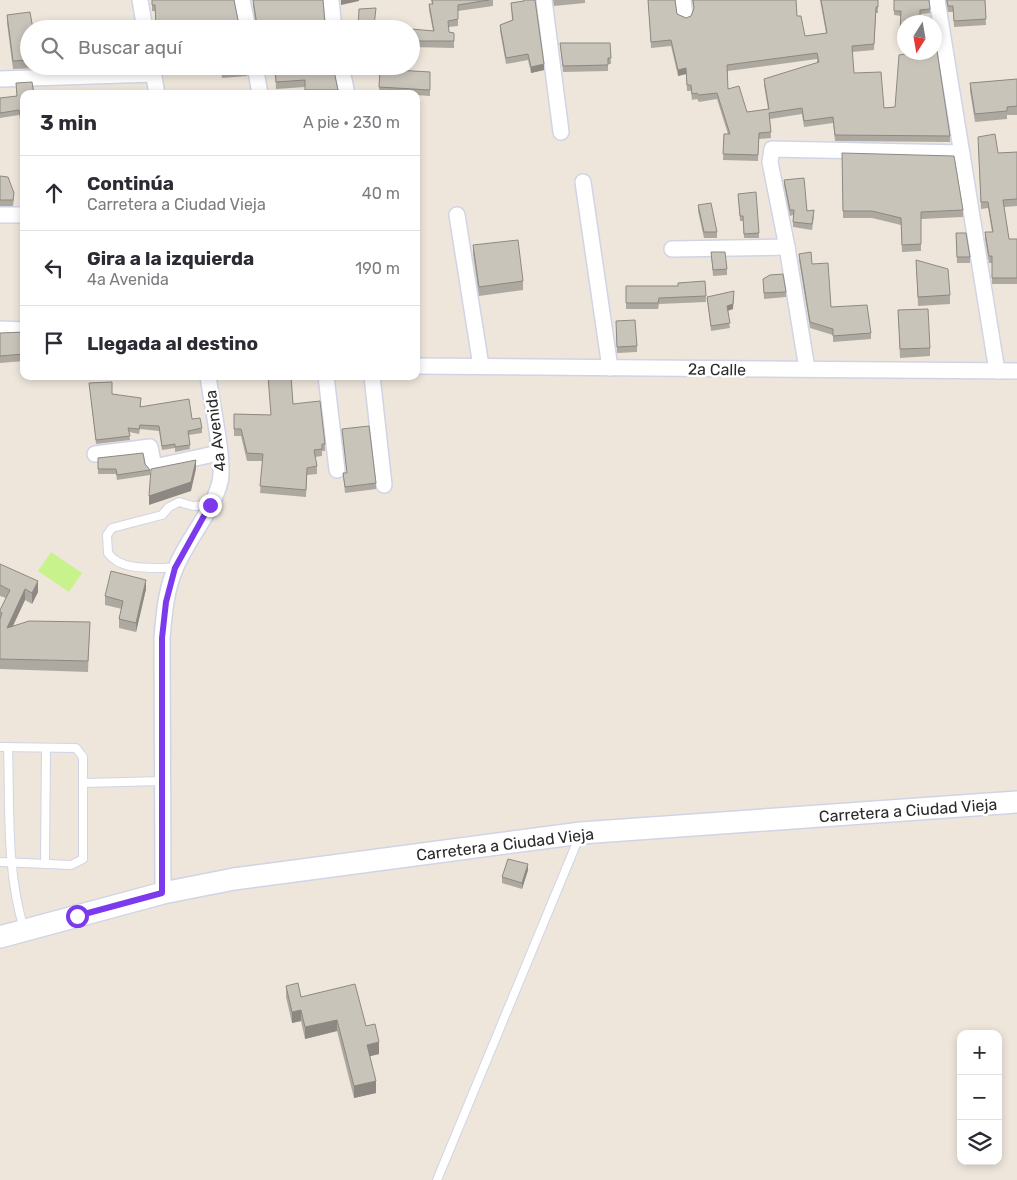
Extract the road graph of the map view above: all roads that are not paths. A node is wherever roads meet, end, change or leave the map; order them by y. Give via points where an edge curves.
1 (140, 0) edge
2 (242, 0) edge
3 (332, 0) edge
4 (544, 0) edge
5 (683, 0) edge
6 (937, 0) edge
7 (685, 15) edge
8 (143, 20) edge
9 (246, 20) edge
10 (333, 20) edge
11 (68, 75) edge
12 (154, 75) edge
13 (257, 75) edge
14 (343, 75) edge
15 (0, 79) edge
16 (156, 90) edge
17 (259, 90) edge
18 (346, 90) edge
19 (561, 132) dead end
20 (962, 153) junction
21 (583, 182) dead end
22 (0, 215) edge
23 (20, 215) edge
24 (457, 215) dead end
25 (787, 247) junction
26 (672, 250) dead end
27 (0, 329) edge
28 (20, 330) edge
29 (420, 366) edge
30 (481, 366) junction
31 (610, 368) junction
32 (807, 369) junction
33 (997, 371) junction
34 (1017, 371) edge
35 (209, 380) edge
36 (326, 380) edge
37 (372, 380) edge
38 (219, 453) junction
39 (95, 454) dead end
40 (337, 470) dead end
41 (384, 485) dead end
42 (210, 505) junction
43 (175, 568) junction
44 (4, 747) edge
45 (46, 748) junction
46 (163, 781) junction
47 (84, 783) junction
48 (1017, 802) edge
49 (581, 834) junction
50 (0, 862) edge
51 (12, 863) junction
52 (45, 864) junction
53 (162, 893) junction
54 (25, 930) junction
55 (0, 937) edge
56 (437, 1180) edge

1 - 8 street
2 - 9 street
3 - 10 street
4 - 19 street
5 - 7 street
6 - 20 street
11 - 15 street
12 - 16 street
13 - 17 street
14 - 18 street
20 - 25 street via 772,149 770,162
20 - 33 street
21 - 31 street
22 - 23 street
24 - 30 street
25 - 26 street
25 - 32 street
27 - 28 street
29 - 30 street, 2a Calle
30 - 31 street, 2a Calle
31 - 32 street, 2a Calle
32 - 33 street, 2a Calle
33 - 34 street, 2a Calle
35 - 38 street, 4a Avenida
36 - 40 street
37 - 41 street
38 - 39 street via 154,467 150,447
38 - 42 street, 4a Avenida via 221,481
42 - 43 street, 4a Avenida
42 - 43 lane via 193,506 179,502 162,515 112,528 107,535 108,552 126,566
43 - 46 street, 4a Avenida via 166,602 162,638
44 - 45 lane
44 - 51 lane
45 - 47 lane via 76,748 81,752
45 - 52 lane
46 - 47 lane
46 - 53 street, 4a Avenida
47 - 52 lane via 83,858 70,865
48 - 49 main road, Carretera a Ciudad Vieja
49 - 53 main road, Carretera a Ciudad Vieja via 234,880
49 - 56 lane
50 - 51 lane
51 - 52 lane
51 - 54 lane via 17,905
53 - 54 main road, Carretera a Ciudad Vieja
54 - 55 main road, Carretera a Ciudad Vieja

